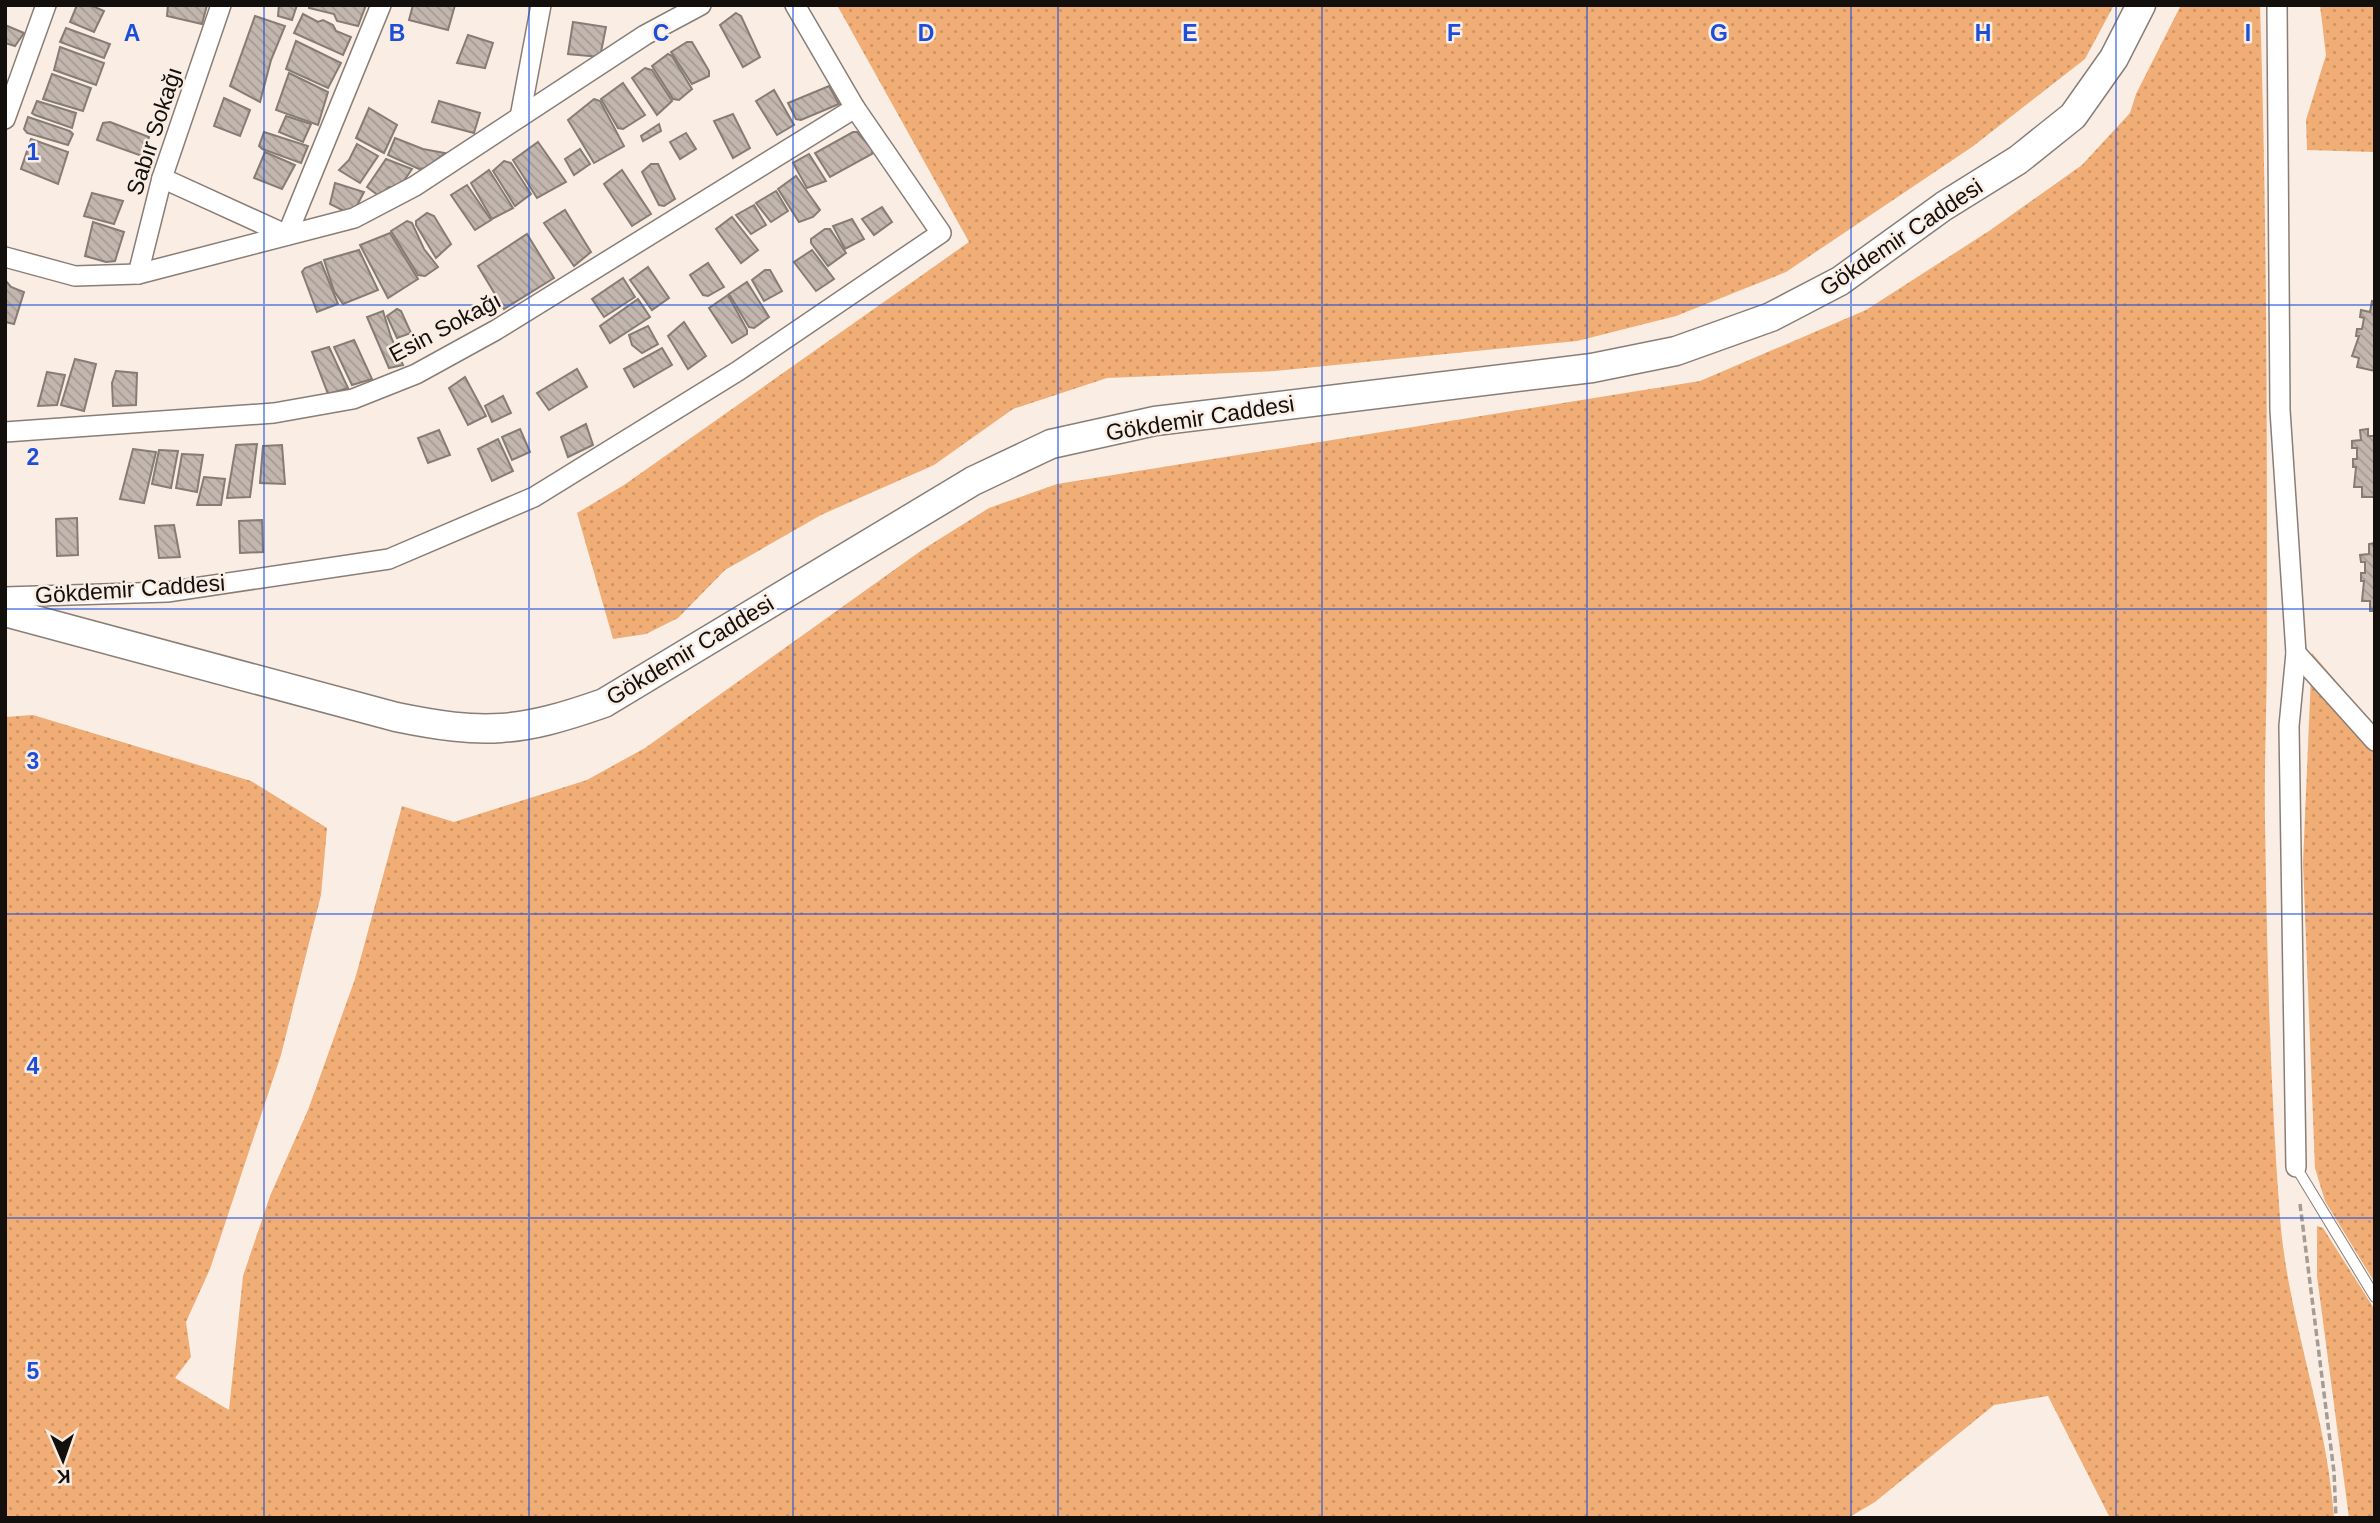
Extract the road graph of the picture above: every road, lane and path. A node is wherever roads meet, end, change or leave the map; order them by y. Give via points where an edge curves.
1 (46, 5) edge
2 (221, 5) edge
3 (381, 5) edge
4 (541, 5) edge
5 (701, 5) edge
6 (794, 5) edge
7 (2141, 5) edge
8 (2277, 5) edge
9 (855, 108) junction
10 (520, 117) junction
11 (5, 119) edge
12 (162, 178) junction
13 (287, 235) junction
14 (5, 257) edge
15 (138, 274) junction
16 (5, 432) edge
17 (5, 597) edge
18 (5, 612) edge
19 (2296, 653) junction
20 (2375, 741) edge
21 (2295, 1167) junction
22 (2375, 1297) edge
23 (2336, 1518) edge

1 - 11 street
2 - 12 street, Sabır Sokağı
3 - 13 street
4 - 10 street
5 - 10 street via 645,35
6 - 9 street, Gökdemir Caddesi
7 - 18 main road, Gökdemir Caddesi via 2114,58 2073,116 2018,160 1944,206 1840,281 1772,317 1676,351 1592,368 1155,421 1051,444 973,481 604,703 548,723 499,730 454,729
8 - 19 street via 2280,410
9 - 16 street, Esin Sokağı via 496,330 416,374 353,399 274,413
9 - 17 street, Gökdemir Caddesi via 941,233 738,371 534,496 389,559 167,592
10 - 13 street via 415,186 354,218
12 - 13 street
12 - 15 street, Sabır Sokağı
13 - 15 street
14 - 15 street via 75,276
19 - 20 street
19 - 21 street via 2289,726
21 - 22 lane
21 - 23 path

